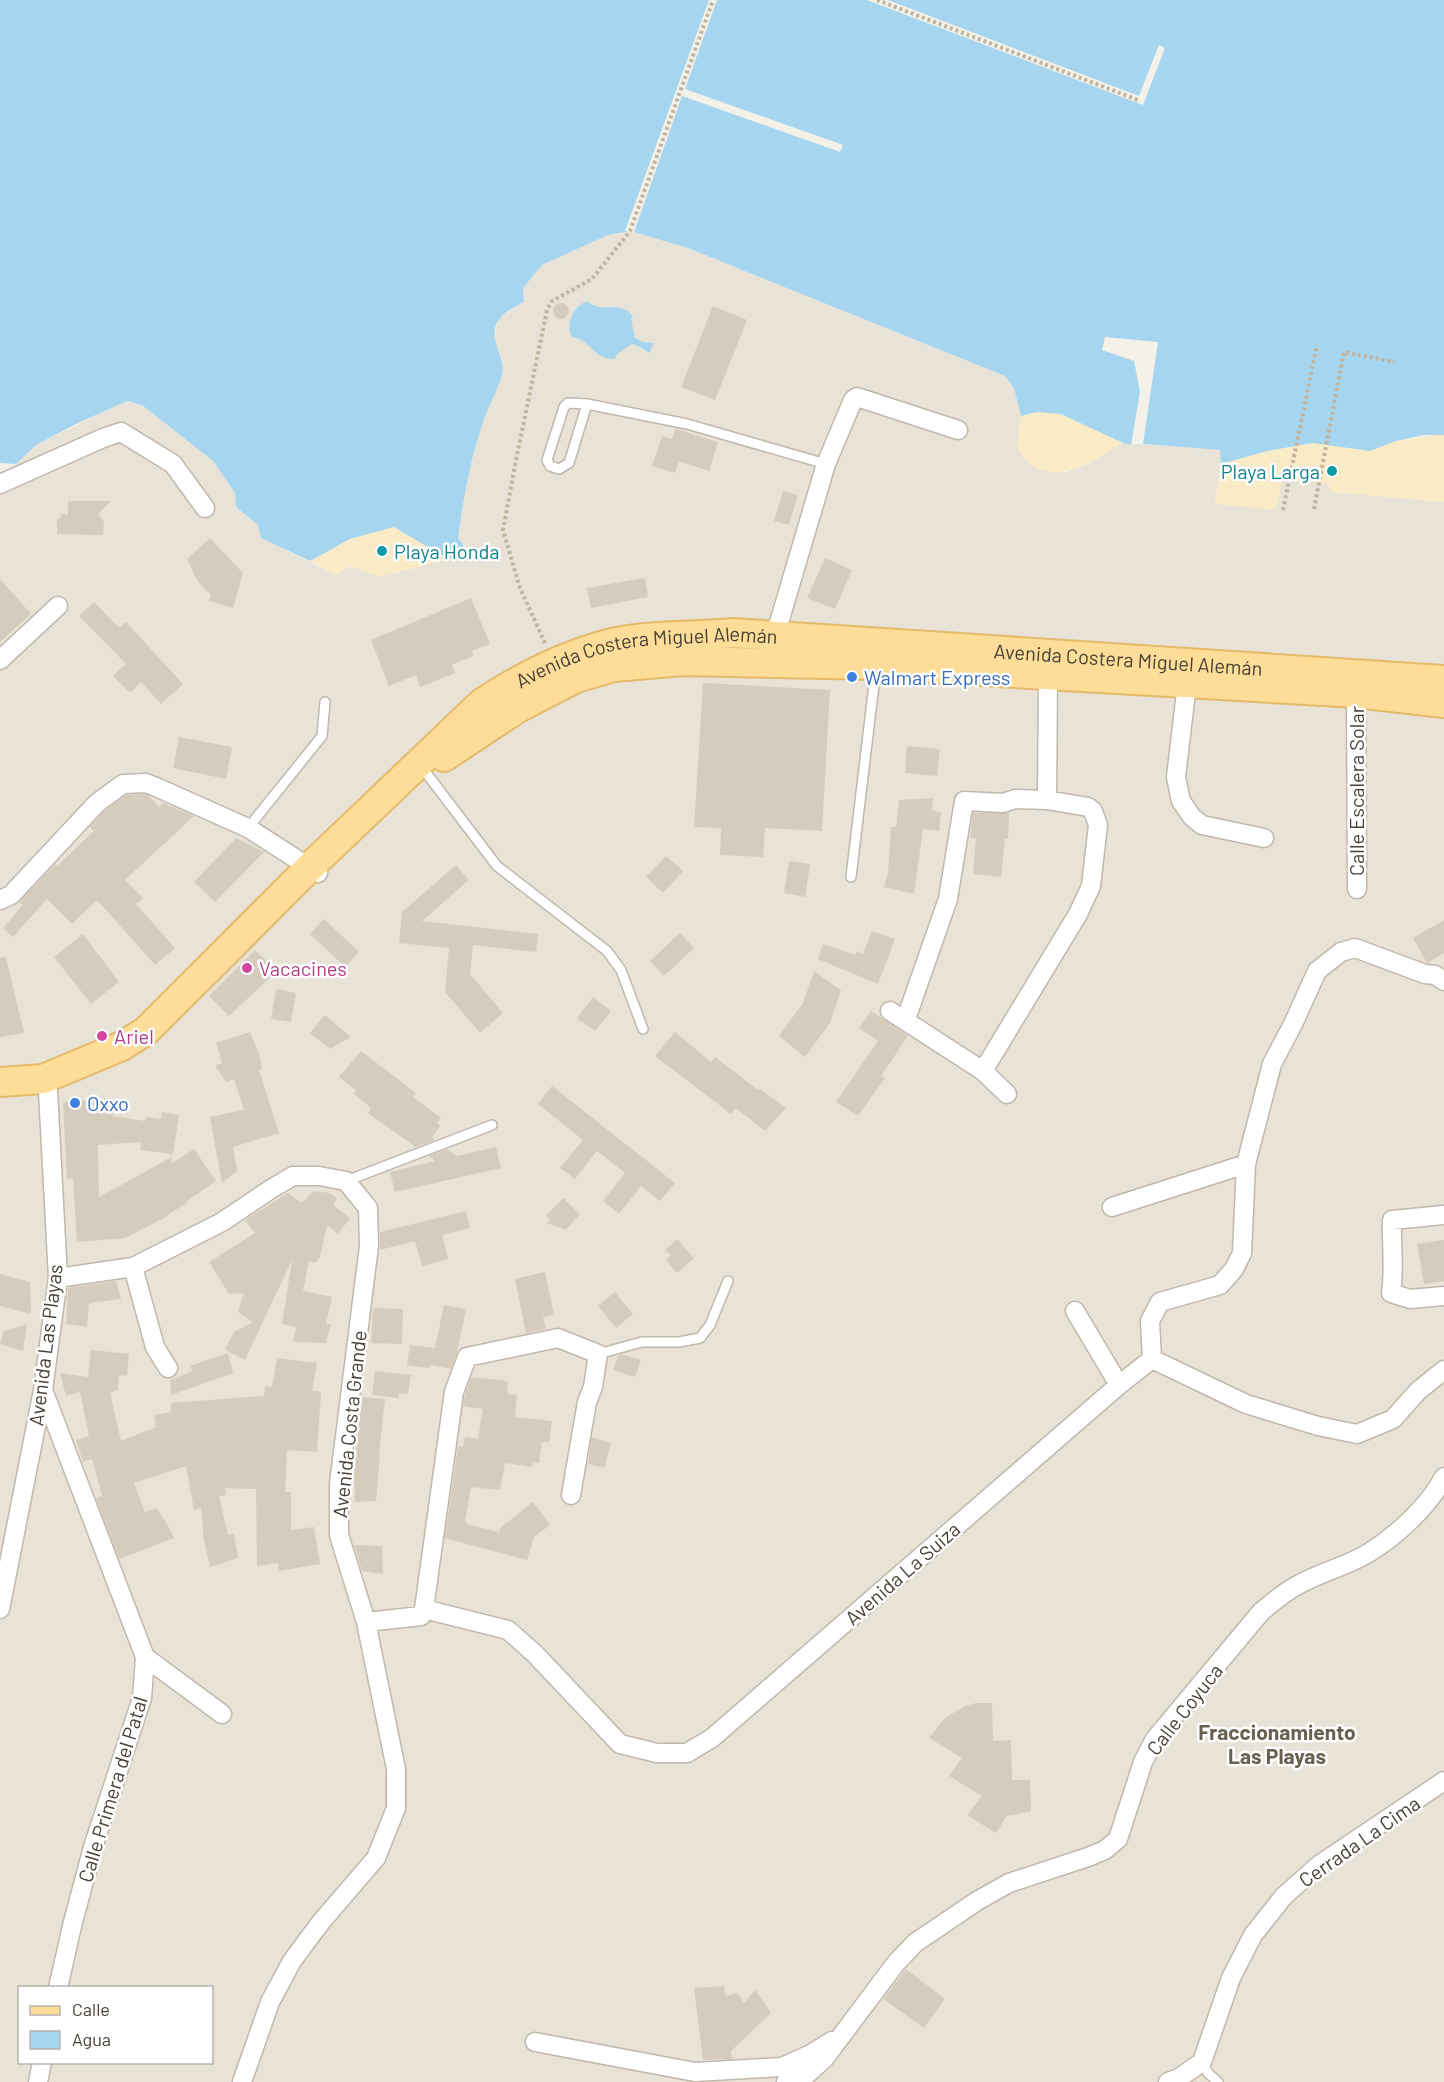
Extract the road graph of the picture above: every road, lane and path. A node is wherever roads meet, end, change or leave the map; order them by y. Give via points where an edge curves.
1 (713, 0) edge
2 (877, 0) edge
3 (1138, 100) dead end
4 (1317, 345) dead end
5 (1394, 362) dead end
6 (587, 404) junction
7 (958, 430) dead end
8 (826, 464) junction
9 (0, 484) edge
10 (205, 508) dead end
11 (1314, 509) dead end
12 (1283, 510) dead end
13 (58, 606) dead end
14 (775, 636) junction
15 (0, 660) edge
16 (554, 663) junction
17 (877, 665) junction
18 (1048, 677) junction
19 (1444, 680) edge
20 (1187, 684) junction
21 (1356, 693) junction
22 (325, 702) dead end
23 (1444, 703) edge
24 (424, 770) junction
25 (1047, 800) junction
26 (248, 828) junction
27 (1263, 838) dead end
28 (316, 871) junction
29 (851, 877) dead end
30 (1357, 889) dead end
31 (0, 900) edge
32 (1444, 981) edge
33 (643, 1029) dead end
34 (983, 1071) junction
35 (0, 1082) edge
36 (45, 1085) junction
37 (1007, 1094) dead end
38 (0, 1098) edge
39 (492, 1125) dead end
40 (1246, 1164) junction
41 (346, 1181) junction
42 (1112, 1207) dead end
43 (1444, 1215) edge
44 (133, 1267) junction
45 (58, 1278) junction
46 (728, 1281) dead end
47 (1444, 1296) edge
48 (1075, 1311) dead end
49 (598, 1354) junction
50 (1152, 1359) junction
51 (168, 1368) dead end
52 (1444, 1370) edge
53 (1119, 1385) junction
54 (43, 1390) junction
55 (1444, 1477) edge
56 (571, 1495) dead end
57 (0, 1609) edge
58 (424, 1609) junction
59 (366, 1622) junction
60 (145, 1657) junction
61 (222, 1714) dead end
62 (1444, 1781) edge
63 (58, 1986) edge
64 (841, 2035) junction
65 (535, 2042) dead end
66 (1202, 2062) junction
67 (42, 2064) edge
68 (38, 2082) edge
69 (242, 2082) edge
70 (786, 2082) edge
71 (1168, 2082) edge
72 (1218, 2082) edge

1 - 16 path via 630,231 592,279 552,301 547,310 503,530 520,588
2 - 3 path
4 - 12 path
5 - 11 path via 1344,352
6 - 6 lane via 569,463 559,470 550,466 547,460 564,407 568,403
6 - 8 lane via 687,424
7 - 8 street via 857,397
8 - 14 street
9 - 10 street via 121,432 173,464
13 - 15 street
14 - 16 main road, Avenida Costera Miguel Alemán via 733,633 647,638 608,644
14 - 19 main road, Avenida Costera Miguel Alemán
16 - 28 main road, Avenida Costera Miguel Alemán via 482,703
17 - 18 main road, Avenida Costera Miguel Alemán
17 - 24 main road, Avenida Costera Miguel Alemán via 683,661 614,667 576,678 518,708
17 - 29 lane
18 - 20 main road, Avenida Costera Miguel Alemán
18 - 25 street
20 - 21 main road, Avenida Costera Miguel Alemán
20 - 27 street via 1176,777 1181,801 1202,825
21 - 23 main road, Avenida Costera Miguel Alemán
21 - 30 street, Calle Escalera Solar
22 - 26 lane via 322,736
24 - 28 main road, Avenida Costera Miguel Alemán
24 - 33 lane via 497,866 607,951 621,970
25 - 34 street via 1093,811 1098,825 1091,886
25 - 34 street via 964,801 948,899 898,1015
26 - 28 street
26 - 31 street via 146,783 123,784 97,803 11,895
28 - 36 main road, Avenida Costera Miguel Alemán via 146,1031
32 - 40 street via 1355,948 1341,952 1317,971 1272,1064
34 - 37 street
35 - 36 main road, Avenida Costera Miguel Alemán
36 - 38 main road, Avenida Costera Miguel Alemán via 26,1096
36 - 45 street, Avenida Las Playas
39 - 41 lane
40 - 42 street
40 - 50 street via 1242,1253 1220,1285 1160,1302 1150,1322
41 - 44 street via 293,1176 222,1222
41 - 59 street, Avenida Costa Grande via 368,1208 369,1246 339,1484 339,1535
43 - 47 street via 1392,1220 1391,1293 1410,1299
44 - 45 street
44 - 51 street via 155,1347
45 - 54 street, Avenida Las Playas
46 - 49 lane via 714,1317 700,1338 642,1342
48 - 53 street
49 - 56 street
49 - 58 street via 558,1338 467,1358 454,1392
50 - 52 street via 1246,1404 1357,1434 1393,1419
50 - 53 street, Avenida La Suiza
53 - 58 street, Avenida La Suiza via 712,1738 687,1753 657,1754 620,1744 508,1630
54 - 57 street, Avenida Las Playas
54 - 60 street, Calle Primera del Patal
55 - 64 street, Calle Coyuca via 1419,1510 1369,1553 1298,1585 1261,1612 1155,1739 1143,1762 1118,1839 1088,1857 1009,1883 942,1924 896,1963
58 - 59 street via 421,1616
59 - 69 street, Avenida Costa Grande via 396,1769 396,1808 376,1858 292,1961 270,2002
60 - 61 street
60 - 63 street, Calle Primera del Patal via 142,1698 93,1847
62 - 66 street, Cerrada La Cima via 1319,1865 1284,1896 1253,1935 1231,1978
64 - 65 street via 782,2067 695,2072
64 - 70 street, Calle Coyuca via 824,2059 806,2075
66 - 71 street
66 - 72 lane
67 - 68 street

